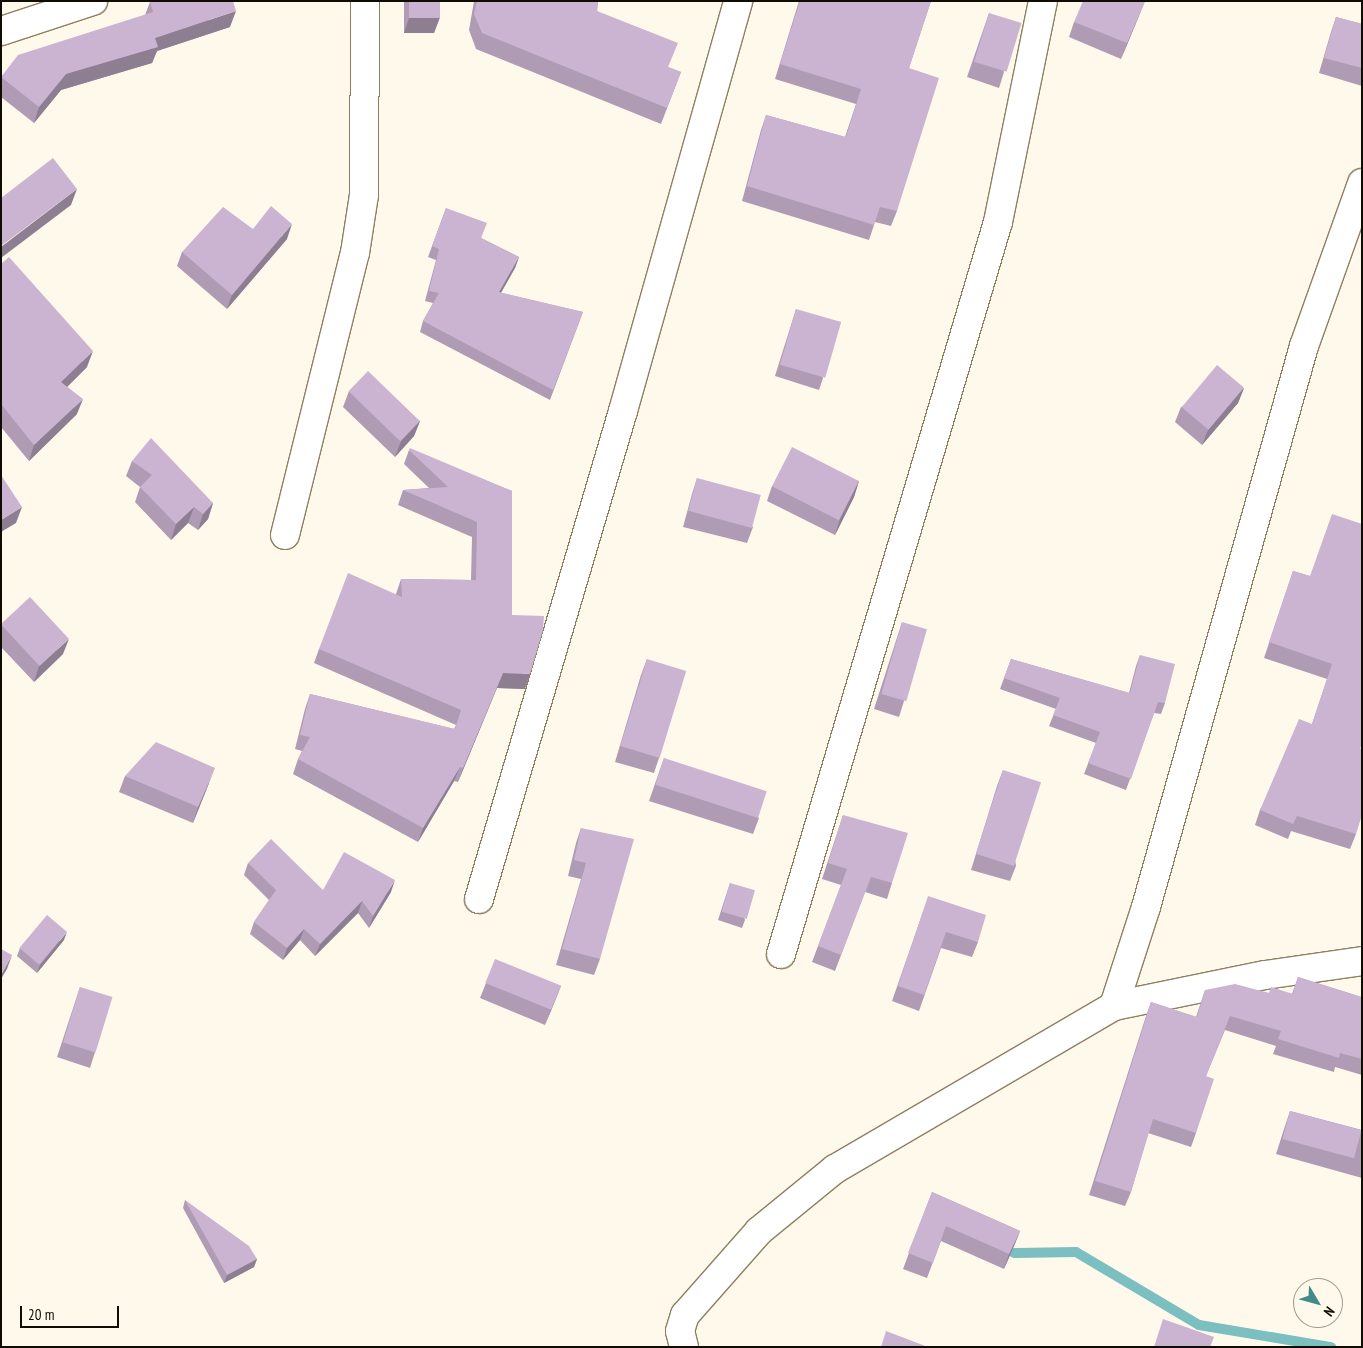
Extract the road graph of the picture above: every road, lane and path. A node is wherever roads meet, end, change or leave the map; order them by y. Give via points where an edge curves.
1 (93, 1) edge
2 (365, 1) edge
3 (738, 1) edge
4 (1043, 1) edge
5 (1, 31) edge
6 (1362, 184) edge
7 (286, 535) dead end
8 (479, 899) dead end
9 (781, 954) dead end
10 (1362, 962) edge
11 (1114, 1006) junction
12 (684, 1347) edge

1 - 5 street
2 - 7 street via 364,195 355,253
3 - 8 street via 623,411
4 - 9 street via 998,222
6 - 11 street via 1304,346 1146,907
10 - 11 street via 1265,975
11 - 12 street via 835,1169 759,1231 685,1315 680,1331

